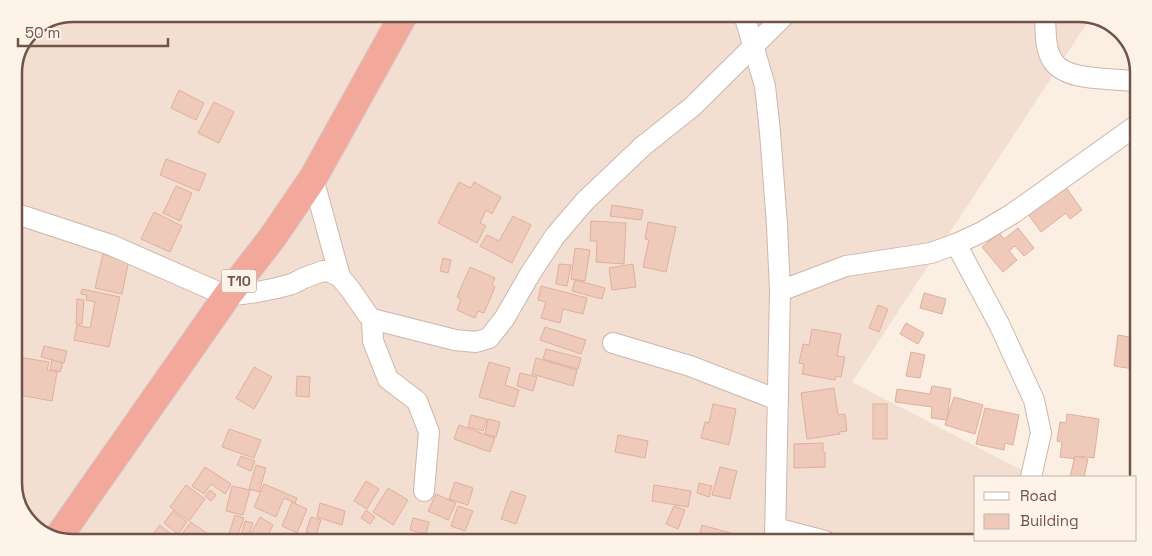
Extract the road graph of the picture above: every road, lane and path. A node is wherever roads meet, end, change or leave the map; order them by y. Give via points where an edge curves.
1 (400, 22) edge
2 (746, 22) edge
3 (778, 22) edge
4 (1045, 22) edge
5 (752, 47) junction
6 (1129, 81) edge
7 (1129, 131) edge
8 (313, 178) junction
9 (23, 216) edge
10 (956, 244) junction
11 (340, 277) junction
12 (780, 291) junction
13 (227, 296) junction
14 (372, 319) junction
15 (613, 343) dead end
16 (778, 400) junction
17 (1031, 476) edge
18 (424, 491) dead end
19 (62, 532) edge
20 (775, 534) edge

1 - 8 highway, T10
2 - 5 street
3 - 5 street
4 - 6 street via 1051,59 1063,71
5 - 12 street via 765,86
5 - 14 street via 692,107 643,146 585,202 555,236 489,338 476,342 455,340
7 - 10 street via 1012,214
8 - 11 street
8 - 13 highway, T10
9 - 13 street via 111,245
10 - 12 street via 921,255 846,266
10 - 17 street via 999,324 1034,400 1040,433
11 - 13 street via 323,272 277,288
11 - 14 street
12 - 16 street
13 - 19 highway, T10
14 - 18 street via 373,341 388,379 417,401 429,432
15 - 16 street via 690,366
16 - 20 street

